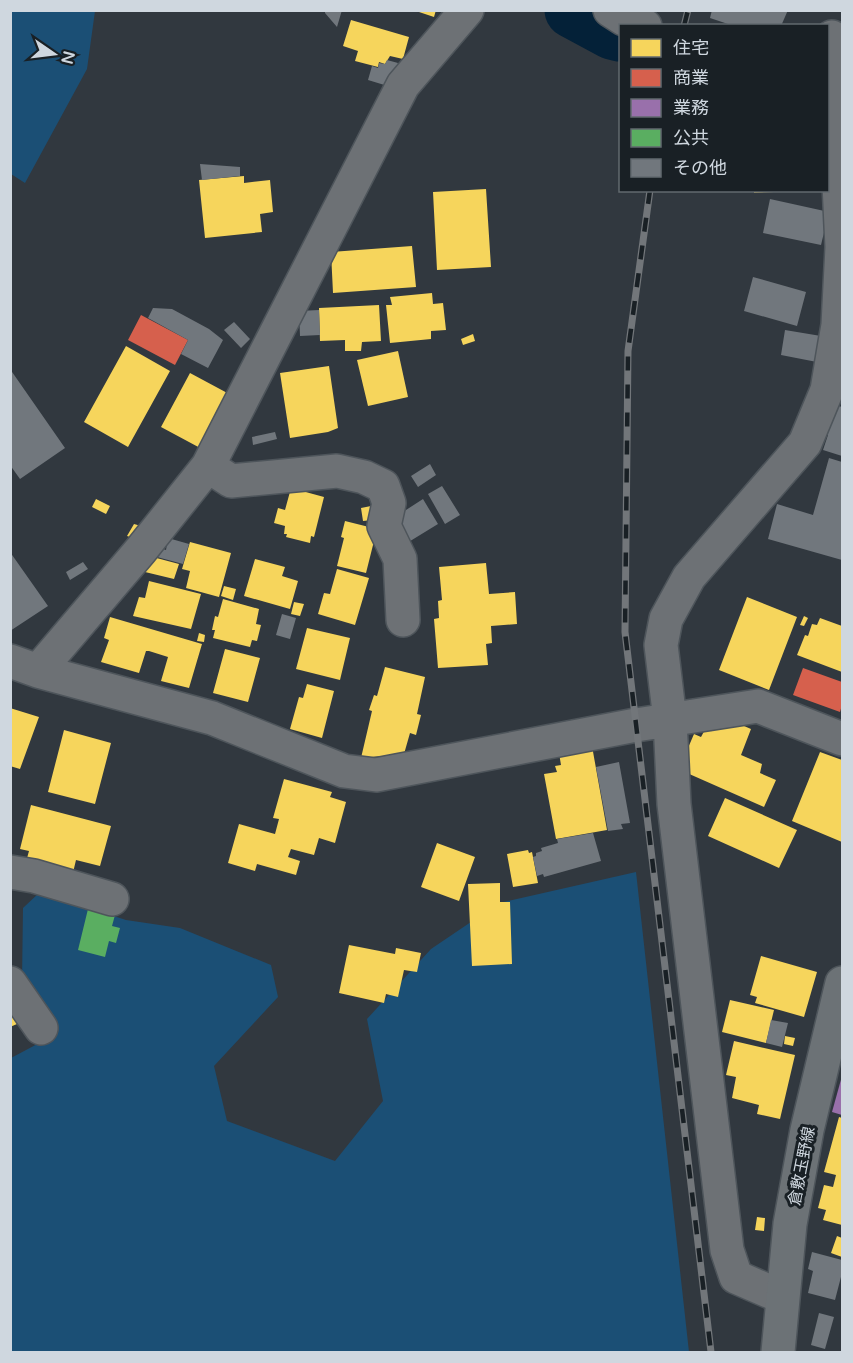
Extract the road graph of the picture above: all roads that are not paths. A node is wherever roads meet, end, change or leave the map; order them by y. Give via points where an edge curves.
1 (467, 10) edge
2 (610, 10) edge
3 (640, 24) edge
4 (834, 45) edge
5 (208, 466) junction
6 (403, 620) dead end
7 (24, 666) edge
8 (669, 720) junction
9 (843, 739) edge
10 (10, 872) edge
11 (112, 899) dead end
12 (843, 982) edge
13 (10, 983) edge
14 (41, 1028) dead end
15 (782, 1298) junction
16 (775, 1350) edge

1 - 5 street via 404,85
2 - 3 street
4 - 8 street via 842,247 838,325 827,390 805,443 689,577 666,619 661,645
5 - 6 street via 231,481 337,471 383,486 389,503 384,526 400,559
5 - 7 street via 141,550
7 - 8 street via 212,718 344,771 376,775
8 - 9 street via 758,706
8 - 15 street via 675,804 727,1250 736,1277
10 - 11 street
12 - 15 main road, 倉敷玉野線 via 807,1130
13 - 14 street
15 - 16 main road, 倉敷玉野線

